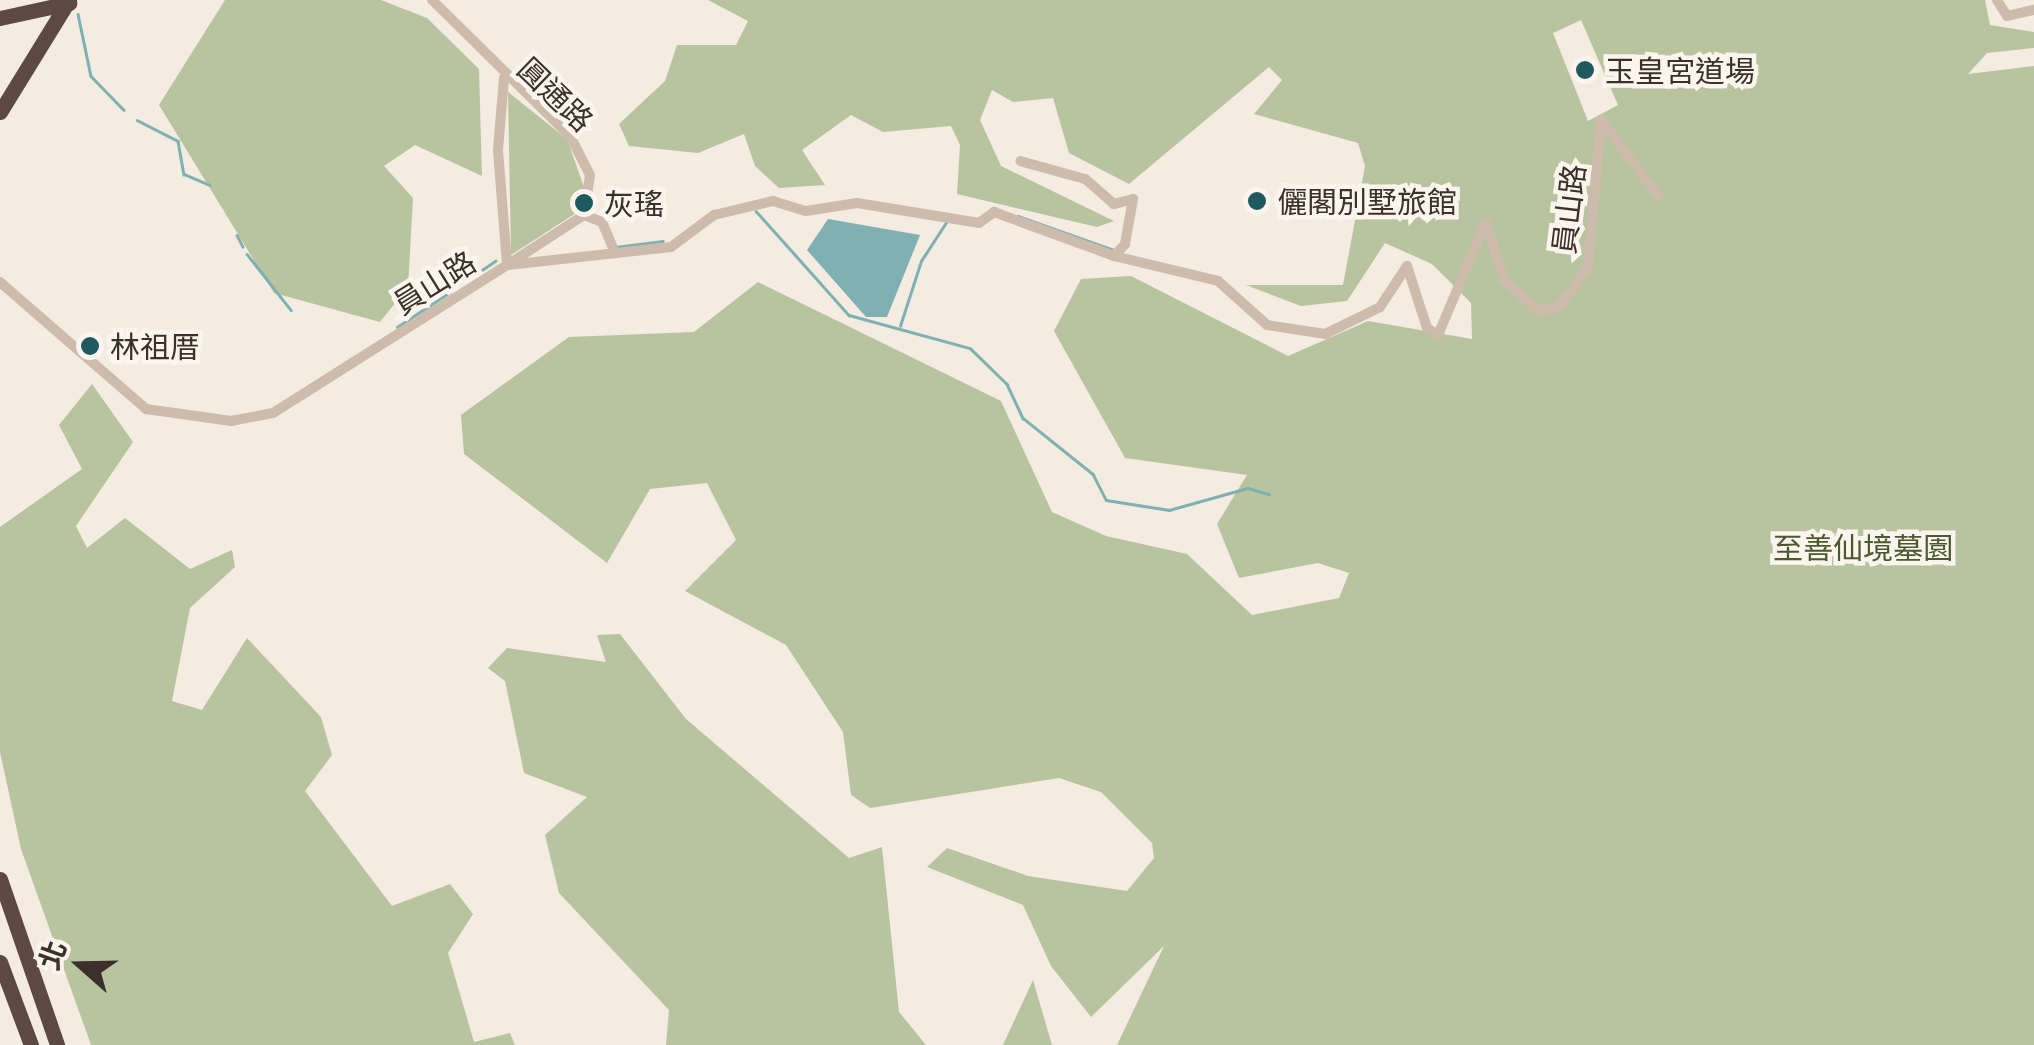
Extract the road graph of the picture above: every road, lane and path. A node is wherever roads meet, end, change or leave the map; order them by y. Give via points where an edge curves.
1 (72, 0) edge
2 (432, 0) edge
3 (1997, 0) edge
4 (2034, 10) edge
5 (0, 18) edge
6 (504, 78) junction
7 (0, 112) edge
8 (1020, 161) dead end
9 (1659, 197) dead end
10 (585, 209) junction
11 (614, 249) junction
12 (1114, 256) junction
13 (507, 266) junction
14 (0, 282) edge
15 (0, 879) edge
16 (0, 962) edge
17 (32, 1045) edge
18 (57, 1045) edge

1 - 5 highway
1 - 7 highway
2 - 6 street, 圓通路
3 - 4 street via 2007,16
6 - 10 street, 圓通路 via 580,149 590,175
6 - 13 street via 498,150
8 - 12 street via 1085,180 1114,204 1134,200 1136,219
9 - 12 street, 員山路 via 1601,120 1588,266 1559,307 1538,310 1504,280 1486,222 1438,335 1427,328 1407,266 1380,307 1325,334 1267,325 1218,280
10 - 11 street via 602,222
10 - 13 street
11 - 12 street, 員山路 via 671,247 714,214 774,201 806,212 857,203 978,224 994,212
11 - 13 street, 員山路
13 - 14 street, 員山路 via 273,414 230,421 146,409
15 - 18 highway
16 - 17 highway

